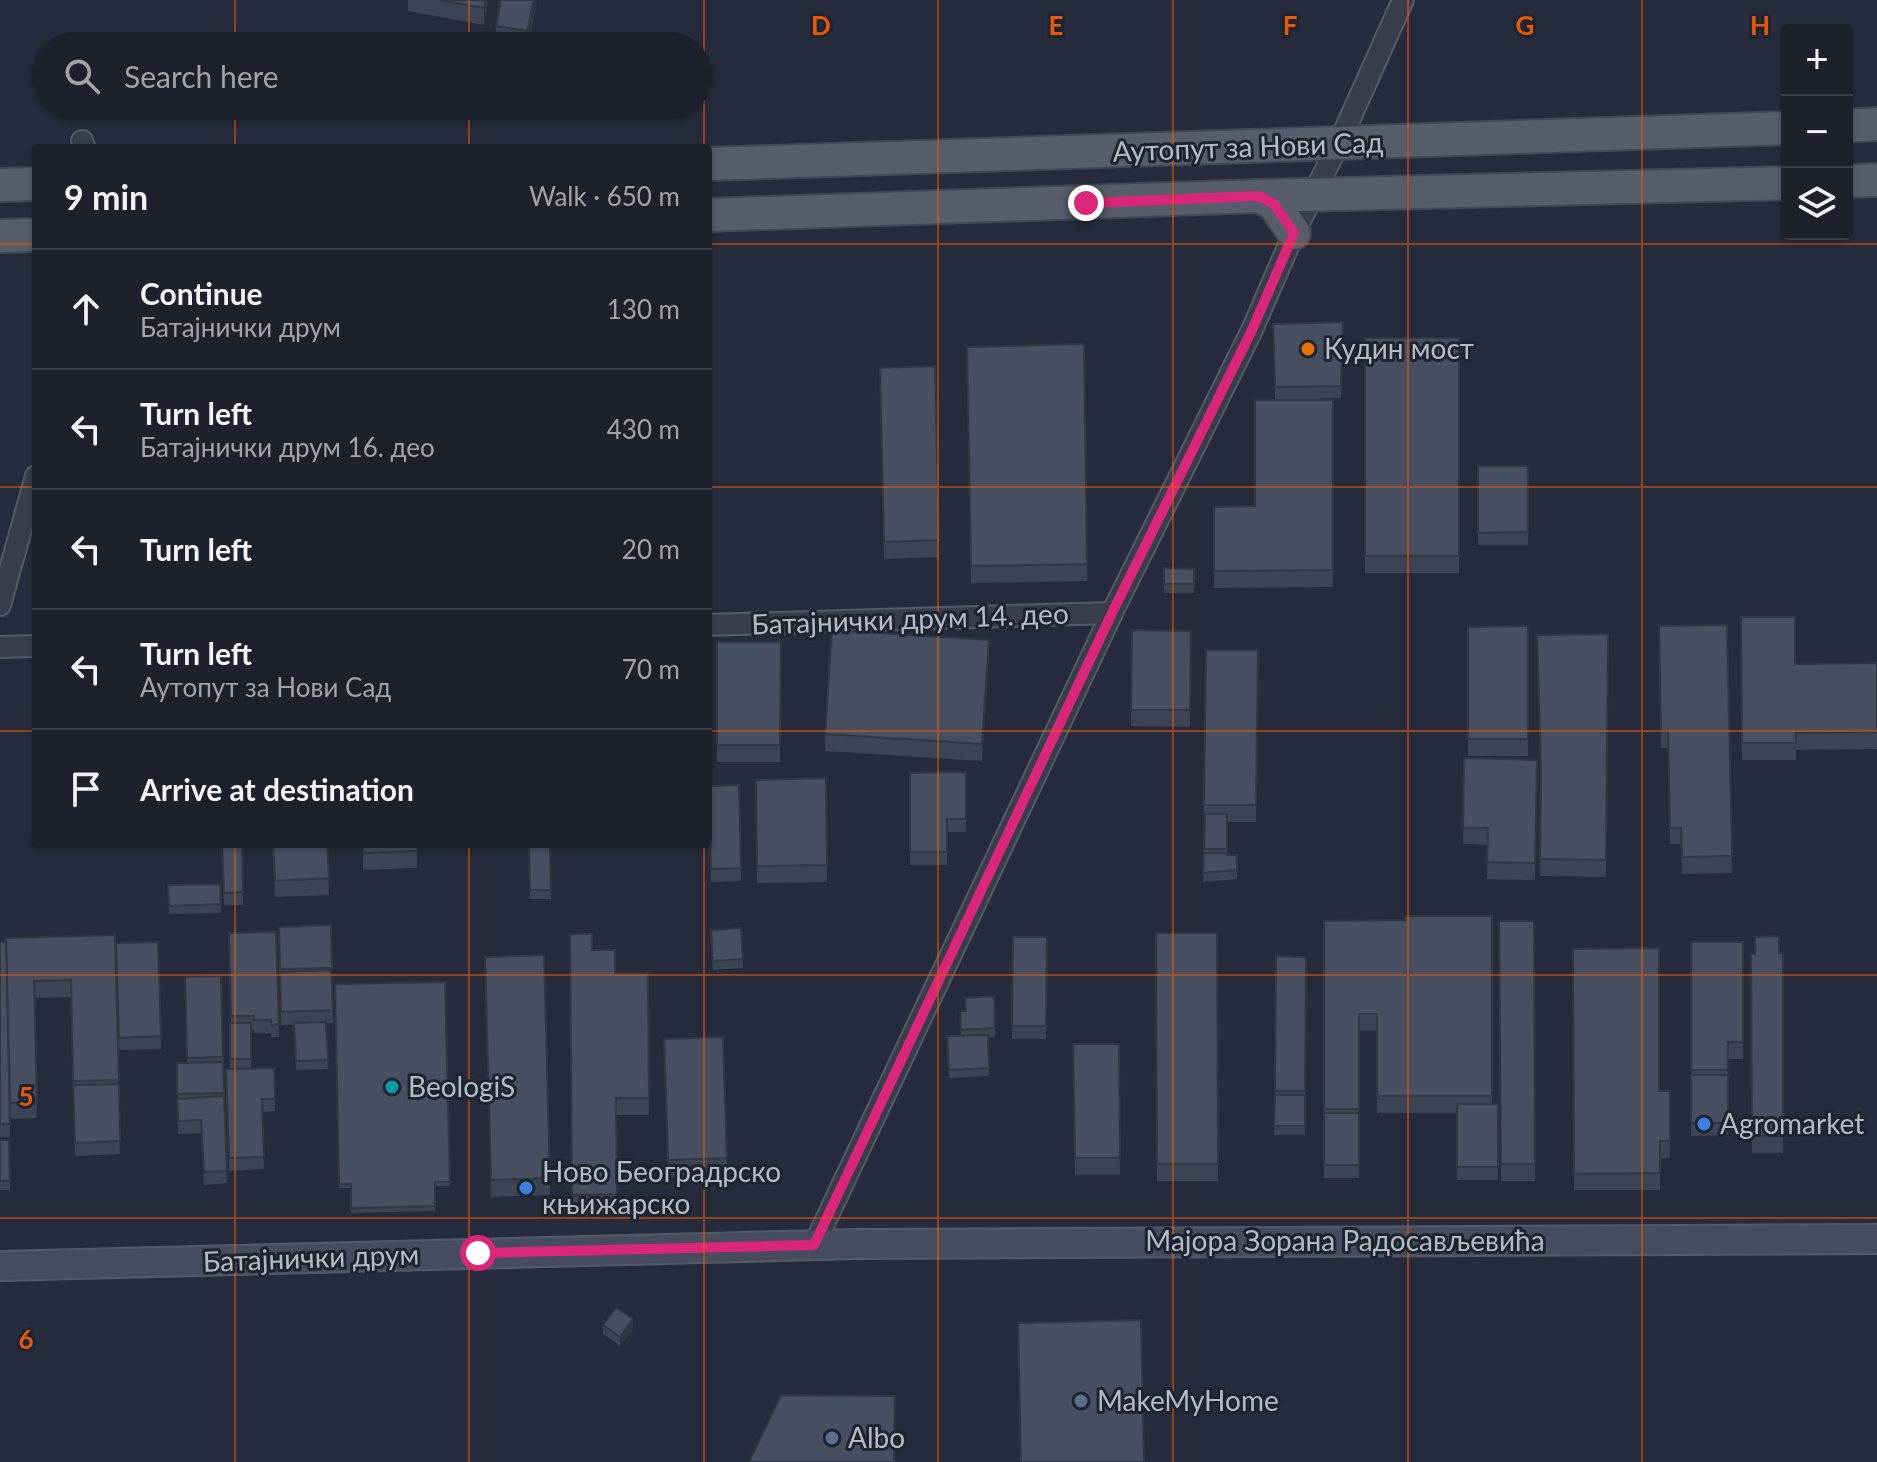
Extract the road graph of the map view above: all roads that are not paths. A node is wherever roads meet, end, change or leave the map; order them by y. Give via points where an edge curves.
1 (1403, 0) edge
2 (1877, 124) edge
3 (1853, 126) edge
4 (1781, 128) edge
5 (1339, 143) junction
6 (712, 164) edge
7 (1877, 180) edge
8 (1853, 181) edge
9 (1781, 183) edge
10 (32, 184) edge
11 (0, 185) edge
12 (1259, 196) junction
13 (1312, 196) junction
14 (712, 215) edge
15 (1294, 233) junction
16 (32, 235) edge
17 (0, 236) edge
18 (32, 490) edge
19 (0, 605) edge
20 (1112, 613) junction
21 (712, 625) edge
22 (32, 646) edge
23 (0, 647) edge
24 (1877, 1239) edge
25 (814, 1245) junction
26 (0, 1266) edge

1 - 5 street
2 - 3 main road
4 - 5 main road, Аутопут за Нови Сад
5 - 6 main road, Аутопут за Нови Сад
5 - 13 street
7 - 8 main road
9 - 13 main road, Аутопут за Нови Сад
10 - 11 main road
12 - 13 main road, Аутопут за Нови Сад
12 - 14 main road, Аутопут за Нови Сад
12 - 15 main road via 1274,204
13 - 15 street
15 - 20 street via 1252,330
16 - 17 main road
18 - 19 street
20 - 21 street, Батајнички друм 14. део
20 - 25 street
22 - 23 street
24 - 25 main road, Мајора Зорана Радосављевића
25 - 26 main road, Батајнички друм

